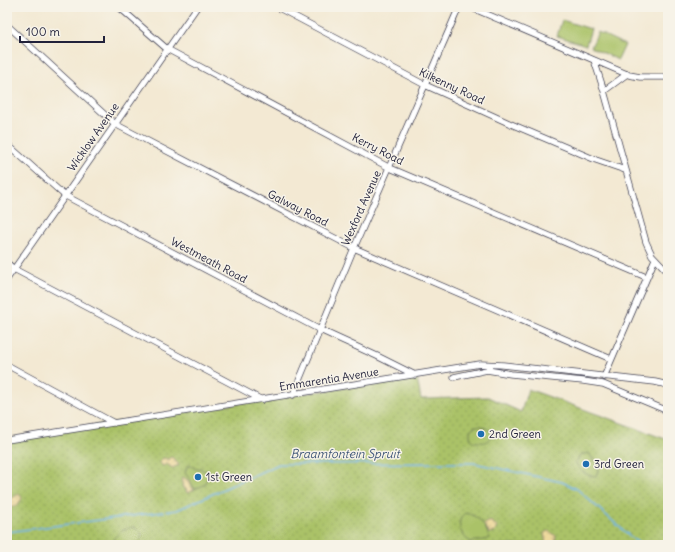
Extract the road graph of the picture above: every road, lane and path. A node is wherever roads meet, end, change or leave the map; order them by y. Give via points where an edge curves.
1 (120, 7) edge
2 (197, 7) edge
3 (277, 7) edge
4 (459, 7) edge
5 (470, 7) edge
6 (7, 25) edge
7 (167, 49) junction
8 (594, 60) junction
9 (627, 74) junction
10 (668, 77) edge
11 (425, 85) junction
12 (604, 91) junction
13 (114, 124) junction
14 (7, 144) edge
15 (390, 168) junction
16 (625, 170) junction
17 (64, 195) junction
18 (354, 248) junction
19 (655, 259) junction
20 (7, 262) edge
21 (14, 269) junction
22 (668, 272) edge
23 (646, 277) junction
24 (7, 279) edge
25 (320, 330) junction
26 (611, 359) junction
27 (7, 365) edge
28 (415, 375) junction
29 (454, 377) dead end
30 (604, 377) junction
31 (655, 382) junction
32 (668, 382) edge
33 (668, 385) edge
34 (293, 395) junction
35 (262, 400) junction
36 (668, 411) edge
37 (114, 423) junction
38 (7, 440) edge

1 - 7 street, Kerry Road
2 - 7 street, Wicklow Avenue
3 - 11 street, Kilkenny Road
4 - 11 street, Wexford Avenue
5 - 8 street
6 - 13 street, Galway Road
7 - 13 street, Wicklow Avenue
7 - 15 street, Kerry Road
8 - 9 street
8 - 12 street
9 - 10 street via 640,77
9 - 12 street
11 - 15 street, Wexford Avenue
11 - 16 street, Kilkenny Road via 518,127
12 - 16 street
13 - 17 street, Wicklow Avenue
13 - 18 street, Galway Road
14 - 17 street, Westmeath Road
15 - 18 street, Wexford Avenue
15 - 23 street, Kerry Road
16 - 19 street via 648,250
17 - 21 street, Wicklow Avenue
17 - 25 street, Westmeath Road
18 - 25 street, Wexford Avenue
18 - 26 street, Galway Road
19 - 22 street
19 - 23 street
20 - 21 street
21 - 24 street, Wicklow Avenue
21 - 35 street
23 - 26 street
25 - 28 street, Westmeath Road
25 - 34 street, Wexford Avenue
26 - 30 street
27 - 37 street
28 - 30 street, Emmarentia Avenue via 490,364
28 - 34 street, Emmarentia Avenue
29 - 36 street via 487,370 603,384
30 - 31 street, Emmarentia Avenue
31 - 32 street, Emmarentia Avenue
31 - 33 street, Emmarentia Avenue
34 - 35 street, Emmarentia Avenue
35 - 37 street, Emmarentia Avenue
37 - 38 street, Emmarentia Avenue

